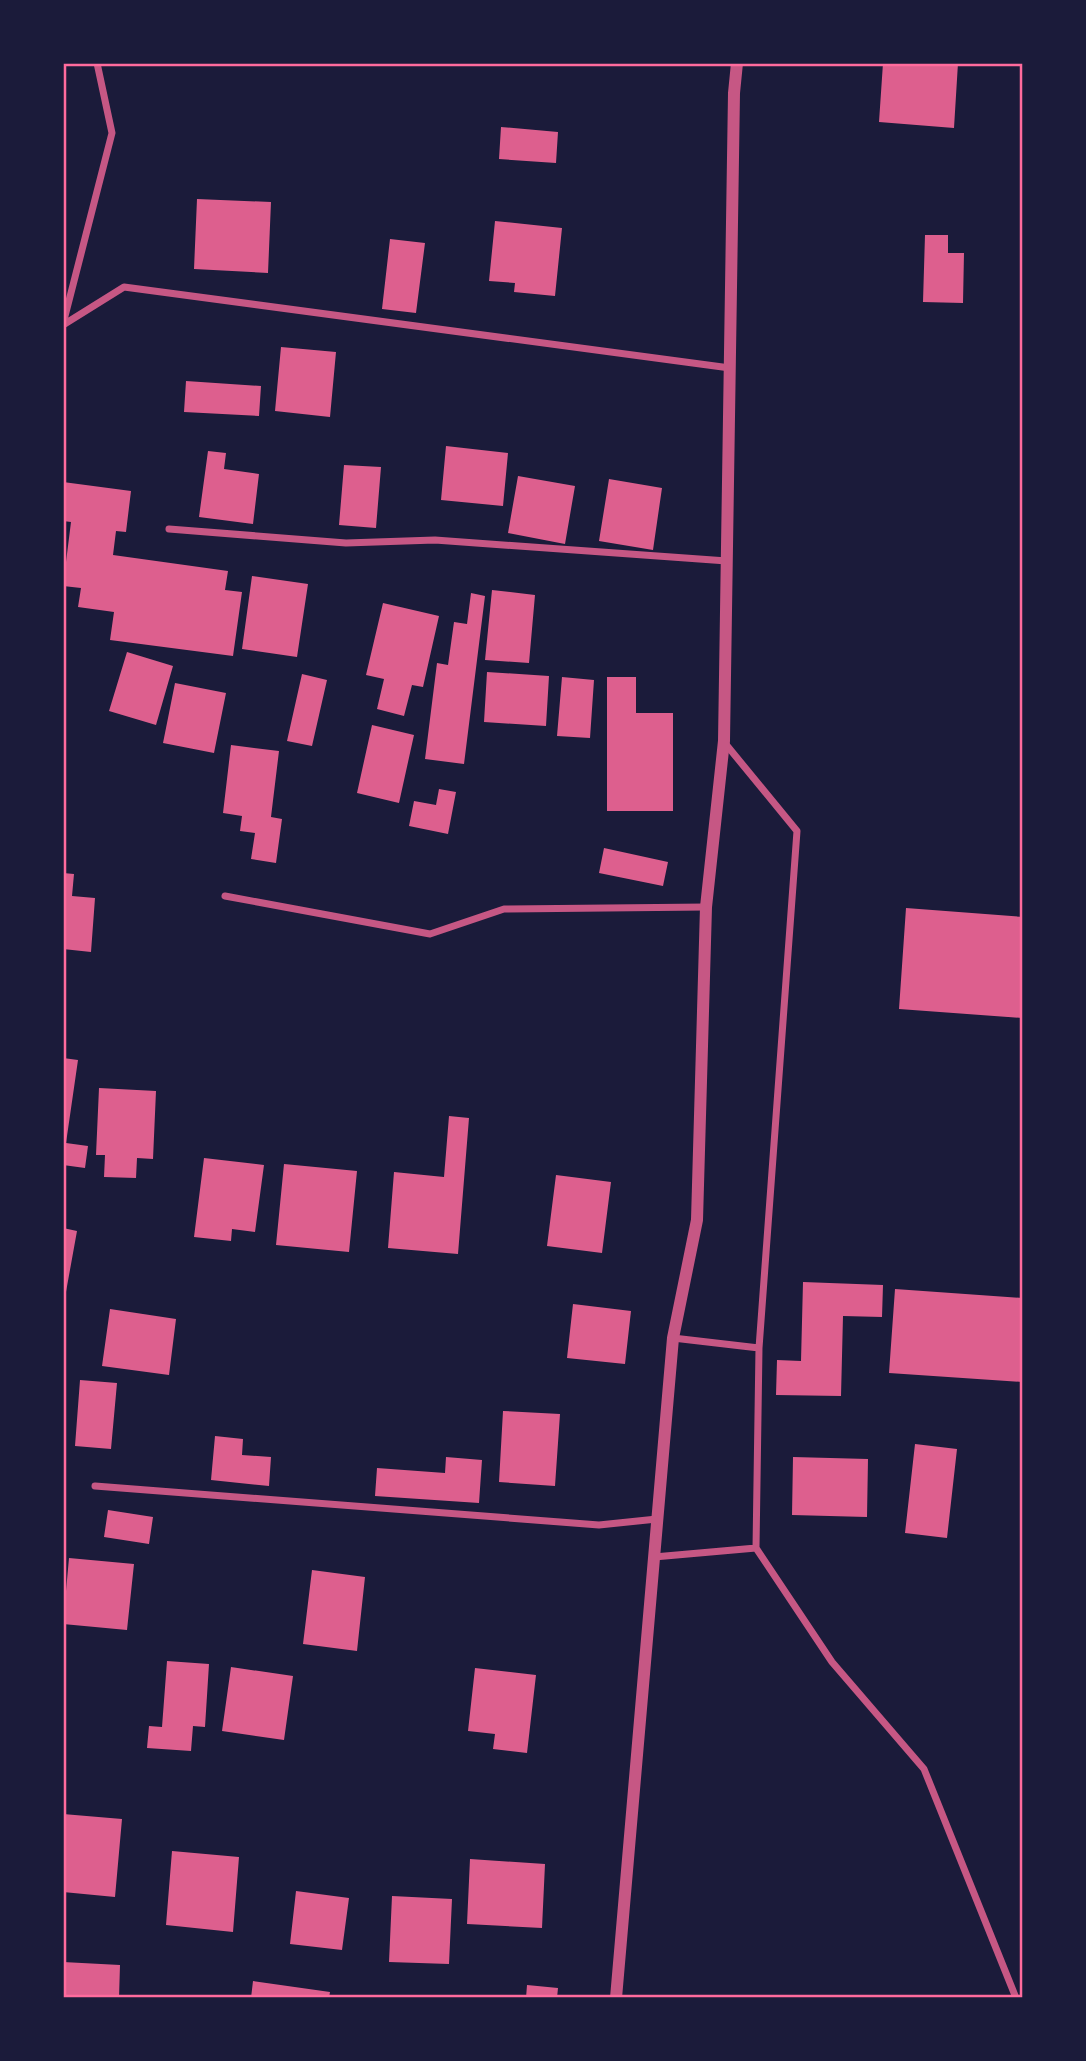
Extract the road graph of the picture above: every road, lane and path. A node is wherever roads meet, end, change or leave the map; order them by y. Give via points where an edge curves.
1 (97, 63) edge
2 (737, 63) edge
3 (63, 325) edge
4 (730, 368) junction
5 (169, 528) dead end
6 (727, 562) junction
7 (724, 741) junction
8 (225, 896) dead end
9 (706, 907) junction
10 (673, 1338) junction
11 (759, 1348) junction
12 (95, 1486) dead end
13 (657, 1519) junction
14 (756, 1548) junction
15 (654, 1557) junction
16 (616, 1998) edge
17 (1016, 1998) edge

1 - 3 street via 112,133
2 - 4 street
3 - 4 street via 124,286
4 - 6 street
5 - 6 street via 346,543 435,540
6 - 7 street
7 - 9 street
7 - 11 street via 797,831
8 - 9 street via 430,934 504,909
9 - 10 street via 697,1220
10 - 11 street
10 - 13 street
11 - 14 street
12 - 13 street via 599,1525
13 - 15 street
14 - 15 street
14 - 17 street via 832,1662 924,1769
15 - 16 street

